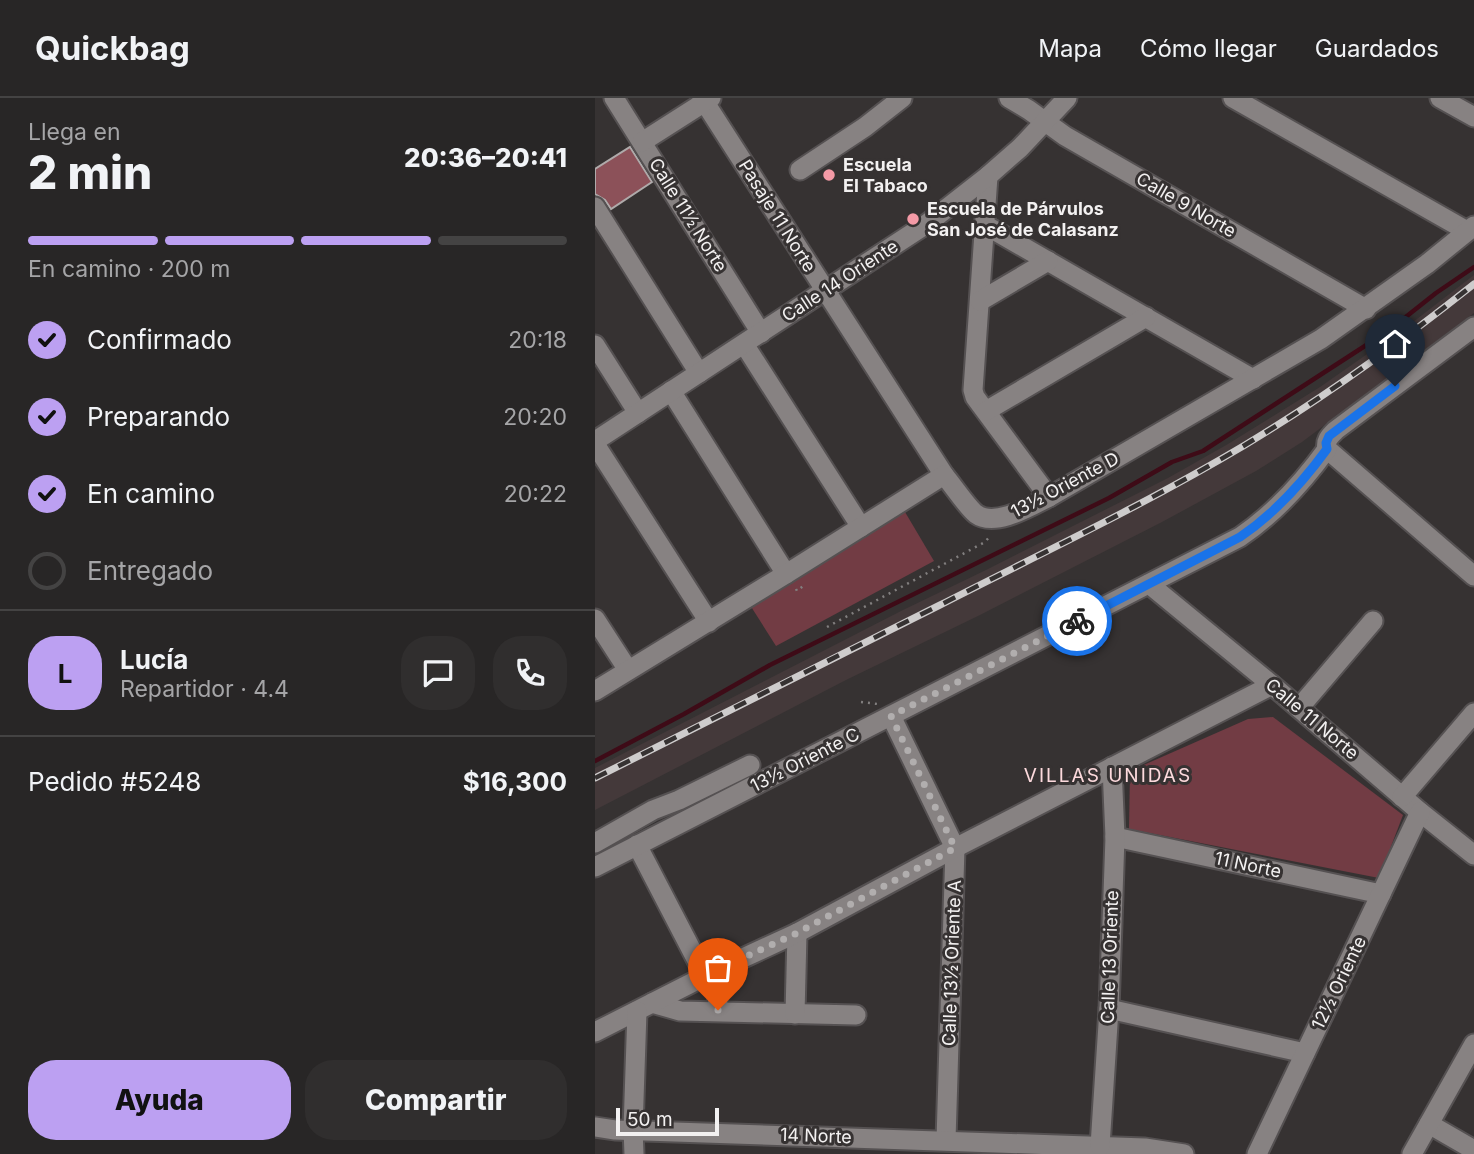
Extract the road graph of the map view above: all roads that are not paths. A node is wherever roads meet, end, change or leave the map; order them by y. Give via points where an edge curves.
1 (614, 98) edge
2 (902, 98) edge
3 (1009, 98) edge
4 (1067, 98) edge
5 (1233, 98) edge
6 (1440, 98) edge
7 (706, 99) edge
8 (1474, 117) edge
9 (1045, 122) junction
10 (642, 142) junction
11 (800, 170) dead end
12 (988, 176) junction
13 (595, 207) edge
14 (985, 225) junction
15 (1470, 228) edge
16 (1048, 261) junction
17 (825, 291) junction
18 (979, 301) junction
19 (1366, 309) junction
20 (1146, 317) junction
21 (1474, 327) edge
22 (761, 333) junction
23 (744, 344) junction
24 (595, 345) edge
25 (699, 373) junction
26 (1253, 379) junction
27 (671, 391) junction
28 (986, 411) junction
29 (638, 413) junction
30 (595, 442) edge
31 (1327, 446) junction
32 (944, 475) junction
33 (1049, 497) junction
34 (861, 527) junction
35 (786, 574) junction
36 (1474, 576) edge
37 (1149, 584) junction
38 (595, 620) edge
39 (1373, 621) dead end
40 (709, 622) junction
41 (628, 670) junction
42 (1272, 685) junction
43 (595, 691) edge
44 (1299, 708) junction
45 (1474, 713) edge
46 (891, 716) junction
47 (750, 765) dead end
48 (1112, 767) junction
49 (1402, 797) junction
50 (1420, 812) junction
51 (1115, 837) junction
52 (595, 842) edge
53 (637, 845) junction
54 (955, 848) junction
55 (1474, 855) edge
56 (595, 867) edge
57 (1381, 894) junction
58 (797, 933) junction
59 (711, 973) junction
60 (644, 1007) junction
61 (1109, 1009) junction
62 (718, 1010) junction
63 (795, 1014) junction
64 (856, 1015) dead end
65 (595, 1032) edge
66 (1474, 1044) edge
67 (1305, 1053) junction
68 (1429, 1124) junction
69 (614, 1129) edge
70 (946, 1140) junction
71 (1100, 1146) junction
72 (1474, 1150) edge
73 (634, 1153) edge
74 (1184, 1154) edge
75 (1257, 1154) edge
76 (1412, 1154) edge

1 - 10 street, Calle 11½ Norte
2 - 11 street
3 - 9 street, Calle 9 Norte
4 - 9 street, Calle 14 Oriente
5 - 15 street
6 - 8 street
7 - 10 street
7 - 17 street, Pasaje 11 Norte
9 - 12 street, Calle 14 Oriente
9 - 19 street, Calle 9 Norte
10 - 22 street, Calle 11½ Norte
12 - 14 street
12 - 17 street, Calle 14 Oriente via 928,223
13 - 25 street
14 - 16 street
14 - 18 street
15 - 19 street, 13½ Oriente D
16 - 18 street
16 - 20 street
17 - 22 street, Calle 14 Oriente
17 - 32 street, Pasaje 11 Norte
18 - 28 street via 973,390
19 - 26 street, 13½ Oriente D
20 - 26 street
20 - 28 street
21 - 31 street, 13½ Oriente C via 1336,430
22 - 23 street, Calle 14 Oriente
23 - 25 street, Calle 14 Oriente
23 - 34 street
24 - 29 street
25 - 27 street, Calle 14 Oriente
26 - 33 street, 13½ Oriente D
27 - 29 street, Calle 14 Oriente
27 - 35 street
28 - 33 street
29 - 30 street, Calle 14 Oriente
30 - 40 street
31 - 36 street
31 - 37 street, 13½ Oriente C via 1308,475 1252,529
32 - 33 street, 13½ Oriente D via 976,514 991,519
32 - 34 street
34 - 35 street
35 - 40 street
37 - 42 street, Calle 11 Norte
37 - 46 street, 13½ Oriente C
38 - 41 street
39 - 44 street
40 - 41 street
41 - 43 street
42 - 44 street, Calle 11 Norte
42 - 48 street
44 - 49 street, Calle 11 Norte
45 - 49 street
46 - 53 street, 13½ Oriente C
46 - 54 street, Calle 13½ Oriente A
47 - 52 street
48 - 51 street, Calle 13 Oriente
48 - 54 street
49 - 50 street, Calle 11 Norte
50 - 55 street, Calle 11 Norte
50 - 57 street, 12½ Oriente
51 - 57 street, 11 Norte
51 - 61 street, Calle 13 Oriente
53 - 56 street, 13½ Oriente C
53 - 59 street
54 - 58 street
54 - 70 street, Calle 13½ Oriente A
57 - 67 street, 12½ Oriente
58 - 59 street
58 - 63 street
59 - 60 street
59 - 62 street
60 - 62 street
60 - 65 street
60 - 69 street
61 - 67 street
61 - 71 street, Calle 13 Oriente
62 - 63 street
63 - 64 street
66 - 68 street
67 - 75 street, 12½ Oriente
68 - 72 street
68 - 76 street
69 - 70 street, 14 Norte
69 - 73 street
70 - 71 street, 14 Norte
71 - 74 street, 14 Norte

